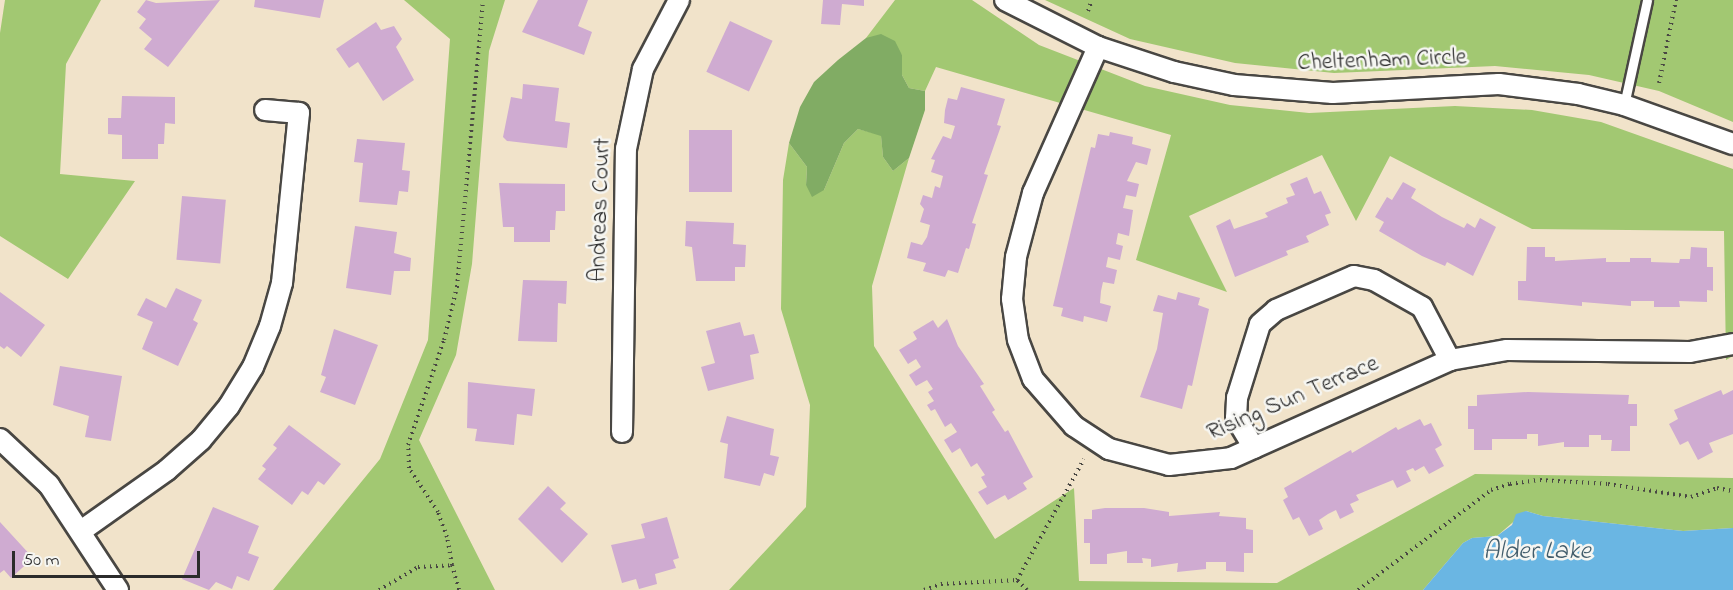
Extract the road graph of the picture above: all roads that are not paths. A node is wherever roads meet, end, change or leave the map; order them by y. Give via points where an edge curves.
1 (679, 0) edge
2 (1005, 0) edge
3 (1647, 0) edge
4 (1098, 47) junction
5 (1624, 105) junction
6 (265, 110) dead end
7 (1733, 144) edge
8 (1733, 344) edge
9 (1450, 360) junction
10 (622, 432) dead end
11 (0, 439) edge
12 (1254, 448) junction
13 (81, 531) junction
14 (118, 590) edge

1 - 10 street, Andreas Court via 643,69 626,149
2 - 4 street, Cheltenham Circle
3 - 5 lane
4 - 5 street, Cheltenham Circle via 1174,72 1234,85 1333,93 1500,84 1578,94
4 - 12 street, Rising Sun Terrace via 1033,193 1016,257 1012,298 1018,340 1034,379 1058,412 1095,441 1128,456 1169,465 1211,463
5 - 7 street, Cheltenham Circle
6 - 13 street via 299,113 282,282 253,368 201,440 167,470
8 - 9 street, Rising Sun Terrace via 1690,352 1508,350
9 - 12 street, Rising Sun Terrace
9 - 12 street via 1422,307 1374,280 1354,276 1286,306 1260,324 1237,398 1236,418
11 - 13 street via 49,485
13 - 14 street

